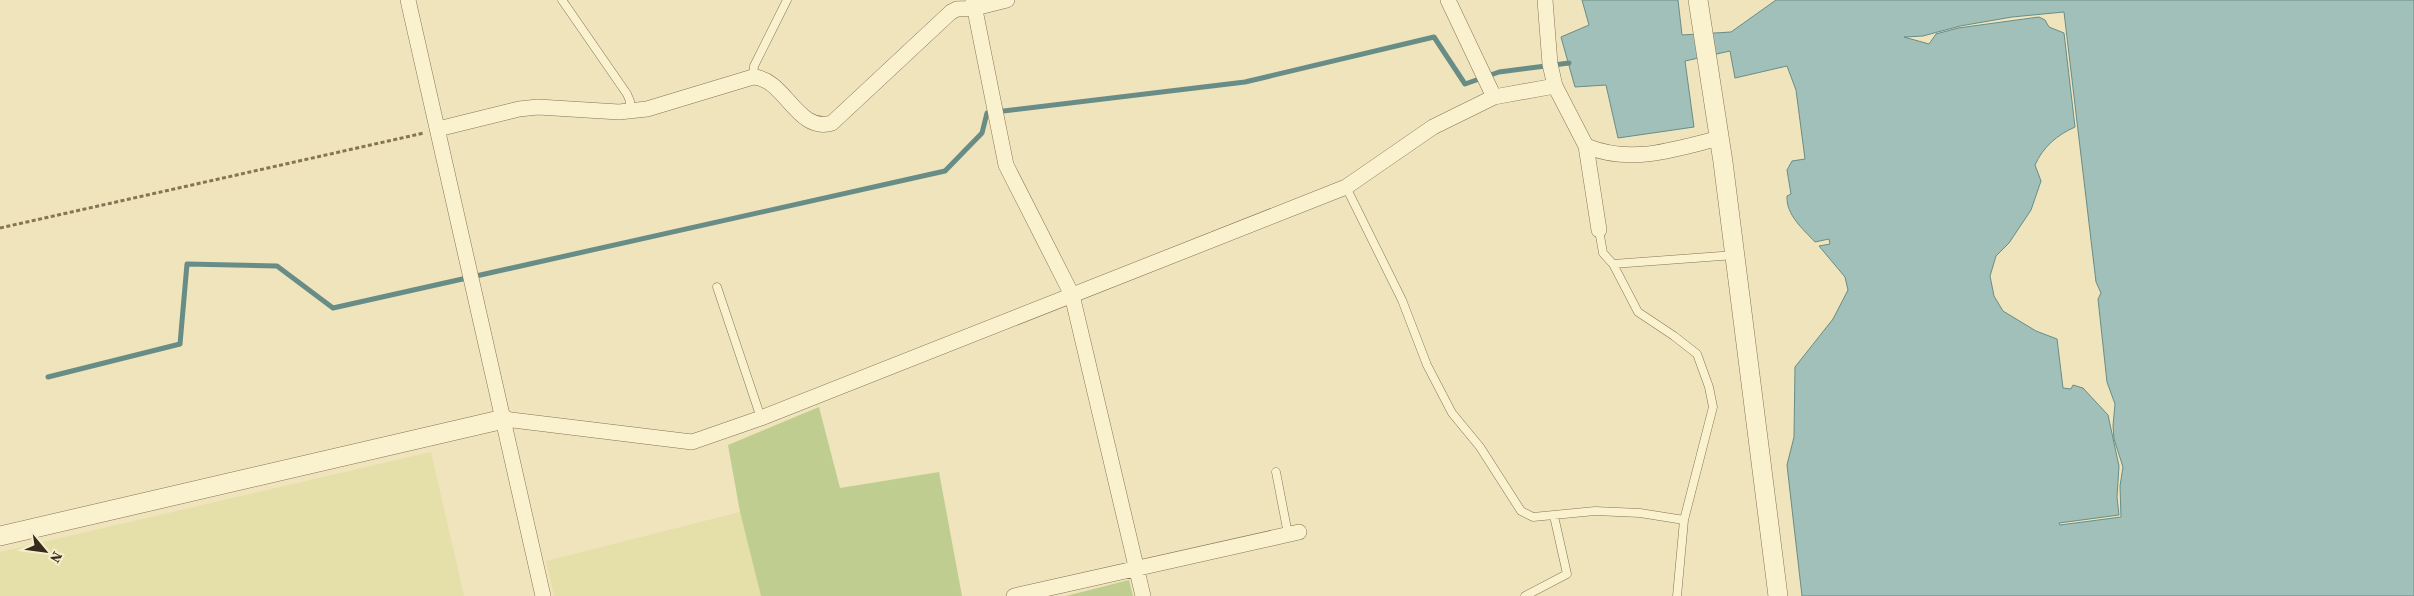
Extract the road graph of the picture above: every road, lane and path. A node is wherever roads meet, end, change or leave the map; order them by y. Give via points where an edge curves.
1 (408, 0) edge
2 (562, 0) edge
3 (787, 0) edge
4 (1007, 0) edge
5 (1448, 0) edge
6 (1545, 0) edge
7 (1698, 0) edge
8 (974, 4) edge
9 (753, 77) junction
10 (1555, 86) junction
11 (1494, 97) junction
12 (630, 112) junction
13 (438, 129) junction
14 (1720, 138) junction
15 (1586, 146) junction
16 (1346, 187) junction
17 (0, 228) edge
18 (1599, 230) joint
19 (1735, 255) junction
20 (1613, 264) junction
21 (717, 288) dead end
22 (1072, 295) junction
23 (761, 418) junction
24 (504, 419) junction
25 (1276, 472) dead end
26 (1554, 516) junction
27 (1684, 520) junction
28 (1293, 533) joint
29 (0, 536) edge
30 (1136, 568) junction
31 (543, 596) edge
32 (1014, 596) edge
33 (1143, 596) edge
34 (1525, 596) edge
35 (1677, 596) edge
36 (1778, 596) edge

1 - 13 street
2 - 12 lane via 627,94
3 - 9 lane via 754,66
4 - 8 street
5 - 11 street
6 - 10 street
7 - 14 street
8 - 9 street via 951,12 832,123 825,125 807,119 768,82 761,77
8 - 22 street via 1006,165
9 - 12 street
10 - 11 street
10 - 15 street
11 - 16 street via 1433,127
12 - 13 street via 538,107
13 - 17 path
13 - 24 street
14 - 15 street via 1626,156 1605,154
14 - 19 street
15 - 18 street
16 - 22 street
16 - 26 lane via 1402,300 1427,365 1452,413 1480,447 1521,511 1528,516
18 - 20 lane via 1603,254
19 - 20 lane
19 - 36 street
20 - 27 lane via 1641,317 1697,354 1709,387 1712,414
21 - 23 lane
22 - 23 street
22 - 30 street
23 - 24 street via 692,442
24 - 29 street
24 - 31 street
25 - 28 lane
26 - 27 lane via 1595,512 1640,513
26 - 34 lane via 1567,574
27 - 35 lane
28 - 30 street
30 - 32 street
30 - 33 street

